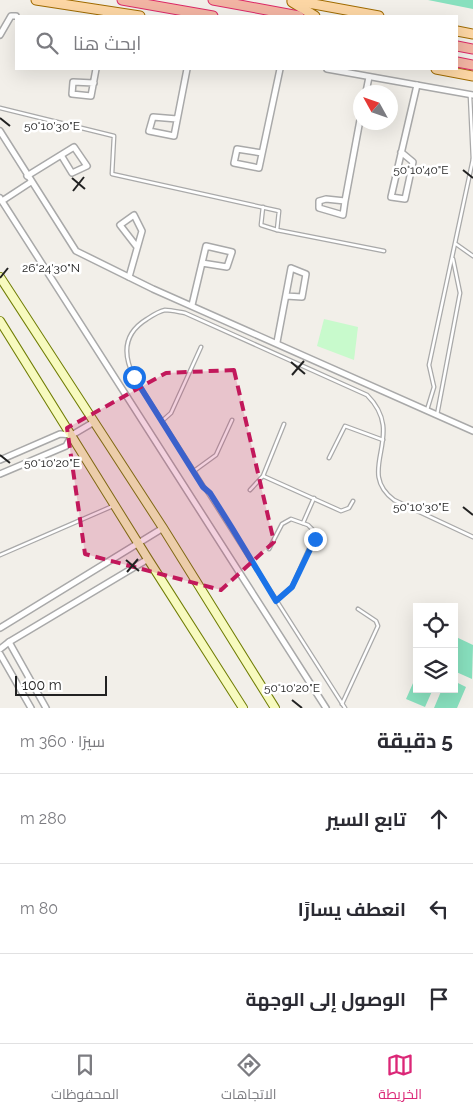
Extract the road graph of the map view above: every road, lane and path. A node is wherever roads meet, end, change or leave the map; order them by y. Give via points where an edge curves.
1 (36, 0) edge
2 (122, 0) edge
3 (213, 0) edge
4 (288, 0) edge
5 (292, 0) edge
6 (134, 15) edge
7 (207, 15) edge
8 (294, 15) edge
9 (313, 15) edge
10 (374, 15) edge
11 (15, 16) edge
12 (458, 31) edge
13 (0, 34) edge
14 (473, 34) edge
15 (458, 46) edge
16 (473, 49) edge
17 (458, 62) edge
18 (473, 65) edge
19 (96, 70) edge
20 (187, 70) edge
21 (280, 70) edge
22 (332, 70) edge
23 (441, 70) edge
24 (473, 76) edge
25 (369, 77) junction
26 (94, 83) junction
27 (367, 85) edge
28 (417, 85) junction
29 (471, 95) edge
30 (0, 108) edge
31 (177, 119) junction
32 (358, 130) edge
33 (0, 131) edge
34 (262, 152) junction
35 (401, 152) junction
36 (61, 155) junction
37 (473, 159) edge
38 (27, 176) junction
39 (31, 182) junction
40 (1, 200) edge
41 (345, 201) junction
42 (263, 207) junction
43 (277, 230) junction
44 (456, 243) junction
45 (137, 247) junction
46 (384, 251) dead end
47 (473, 256) edge
48 (453, 257) junction
49 (202, 263) junction
50 (0, 277) edge
51 (129, 277) junction
52 (286, 296) junction
53 (192, 305) junction
54 (0, 321) edge
55 (277, 342) junction
56 (201, 348) dead end
57 (427, 410) junction
58 (437, 415) junction
59 (232, 420) dead end
60 (162, 421) junction
61 (94, 422) junction
62 (284, 424) dead end
63 (473, 432) edge
64 (72, 435) junction
65 (383, 440) junction
66 (328, 458) dead end
67 (0, 460) edge
68 (194, 471) junction
69 (0, 474) edge
70 (263, 476) junction
71 (250, 490) dead end
72 (314, 498) junction
73 (353, 501) dead end
74 (115, 506) junction
75 (304, 523) junction
76 (163, 528) junction
77 (473, 537) edge
78 (139, 544) junction
79 (269, 549) dead end
80 (0, 555) edge
81 (148, 559) junction
82 (276, 601) junction
83 (358, 609) dead end
84 (0, 628) edge
85 (9, 642) junction
86 (0, 649) edge
87 (0, 654) edge
88 (342, 704) junction
89 (31, 708) edge
90 (46, 708) edge
91 (243, 708) edge
92 (275, 708) edge
93 (326, 708) edge
94 (345, 708) edge

1 - 6 main road
2 - 7 highway
3 - 8 highway
4 - 9 main road
5 - 10 main road
11 - 13 street via 11,16
12 - 14 main road
15 - 16 highway
17 - 18 highway
19 - 26 street
20 - 31 street
21 - 34 street
22 - 25 street
23 - 24 main road
25 - 27 street
25 - 28 street
26 - 26 street via 91,96 72,94 73,82
28 - 29 street
28 - 35 street
29 - 37 lane
30 - 42 lane via 114,136 112,174
31 - 31 street via 174,136 149,132 153,117
32 - 41 street
33 - 38 street
34 - 34 street via 259,168 234,163 237,149
35 - 35 street via 391,198 405,199 413,162
36 - 36 street via 74,147 87,166 72,173
36 - 38 street
37 - 44 lane
38 - 39 street
39 - 40 street
39 - 51 street via 76,251
40 - 93 street
41 - 41 street via 342,215 319,208 319,201 326,199
42 - 43 lane via 279,211
42 - 43 lane via 261,226
43 - 46 lane
44 - 47 lane
44 - 48 lane
45 - 45 street via 142,231 134,215 120,225
45 - 51 street
48 - 57 lane via 429,365 434,387
48 - 58 lane via 460,293
49 - 49 street via 206,246 232,252 227,267
49 - 53 street
50 - 61 main road
51 - 53 street
52 - 52 street via 291,268 306,274 302,297
52 - 55 street
53 - 55 street
54 - 64 main road
55 - 57 street
56 - 60 lane via 171,413
57 - 58 street
58 - 63 street
59 - 68 lane via 216,455
60 - 65 lane via 132,372 128,340 133,328 165,310 185,313 367,395 383,420
60 - 68 lane
61 - 64 street
61 - 76 main road
62 - 70 lane
64 - 67 street via 60,434
64 - 69 street via 66,446
64 - 74 main road
65 - 66 lane via 345,426
65 - 77 lane via 377,473 386,494
68 - 82 lane
70 - 71 lane
70 - 72 lane
72 - 73 lane via 340,511 349,508
72 - 75 lane
74 - 78 main road
74 - 80 lane
75 - 79 lane via 287,520
75 - 82 lane via 314,530 315,539 292,587
76 - 78 street
76 - 92 main road
78 - 81 main road
78 - 84 street
81 - 85 street
81 - 91 main road
82 - 88 lane
83 - 88 lane via 376,621 378,626
85 - 86 street
85 - 90 street
87 - 89 street
88 - 94 lane

